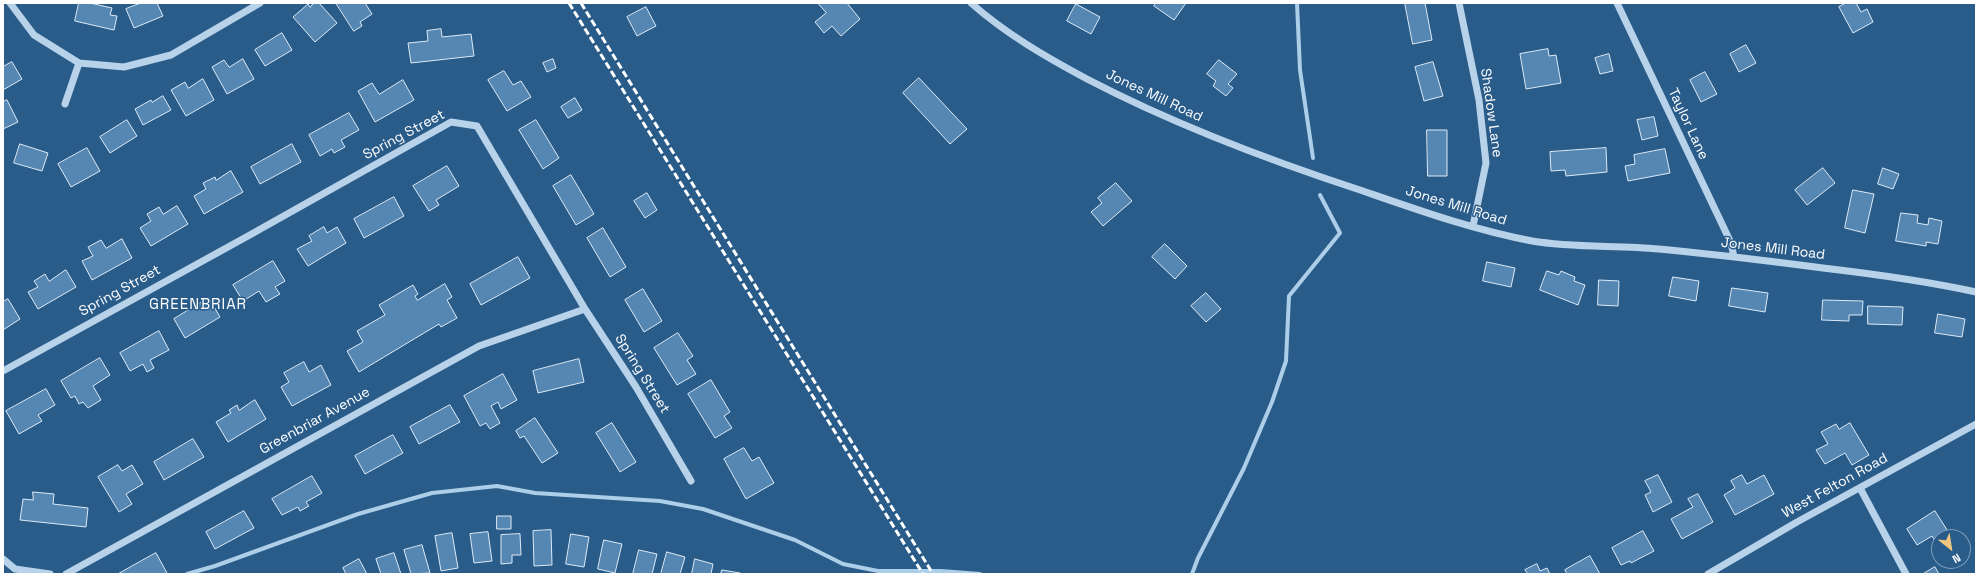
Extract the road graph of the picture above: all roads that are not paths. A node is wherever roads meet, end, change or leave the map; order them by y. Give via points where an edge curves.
1 (10, 3) edge
2 (260, 3) edge
3 (971, 3) edge
4 (1459, 3) edge
5 (1617, 3) edge
6 (79, 62) junction
7 (65, 104) dead end
8 (1473, 226) junction
9 (1734, 257) junction
10 (1976, 292) edge
11 (585, 309) junction
12 (3, 371) edge
13 (1976, 424) edge
14 (691, 482) dead end
15 (1860, 488) junction
16 (3, 559) edge
17 (50, 574) edge
18 (66, 574) edge
19 (1708, 574) edge
20 (1906, 574) edge

1 - 6 street via 34,35
2 - 6 street via 171,55 124,67
3 - 8 street, Jones Mill Road via 1027,45 1157,113 1284,164
4 - 8 street, Shadow Lane via 1479,100 1486,163
5 - 9 street, Taylor Lane via 1731,244
6 - 7 street
8 - 9 street, Jones Mill Road via 1533,241
9 - 10 street, Jones Mill Road via 1880,275
11 - 12 street, Spring Street via 477,126 451,122
11 - 14 street, Spring Street via 636,387
11 - 18 street, Greenbriar Avenue via 479,346
13 - 15 street, West Felton Road
15 - 19 street, West Felton Road
15 - 20 street
16 - 17 street via 15,569

